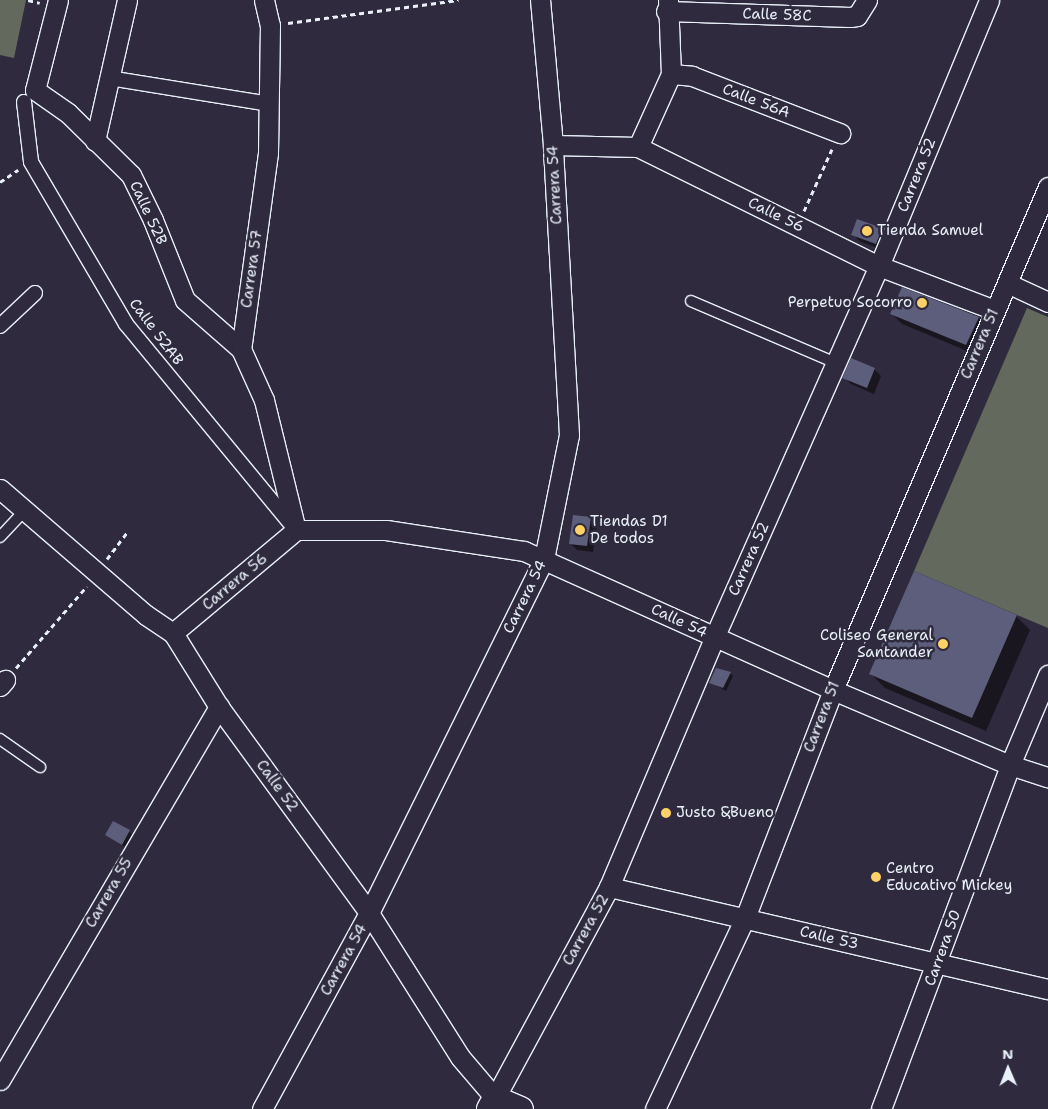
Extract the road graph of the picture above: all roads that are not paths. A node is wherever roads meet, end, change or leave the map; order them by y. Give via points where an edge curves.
1 (58, 0) edge
2 (128, 0) edge
3 (264, 0) edge
4 (540, 0) edge
5 (867, 0) edge
6 (989, 0) edge
7 (667, 6) edge
8 (671, 74) junction
9 (109, 78) junction
10 (30, 96) junction
11 (269, 104) junction
12 (840, 133) road end
13 (95, 141) junction
14 (553, 145) junction
15 (638, 147) junction
16 (1048, 187) edge
17 (879, 266) junction
18 (1007, 283) junction
19 (35, 293) dead end
20 (691, 301) dead end
21 (1048, 302) edge
22 (995, 310) junction
23 (0, 326) edge
24 (242, 349) junction
25 (836, 363) junction
26 (0, 489) edge
27 (24, 511) junction
28 (296, 530) junction
29 (0, 537) edge
30 (544, 559) junction
31 (173, 633) junction
32 (714, 638) junction
33 (1048, 675) edge
34 (833, 690) junction
35 (219, 707) junction
36 (0, 739) edge
37 (1010, 765) junction
38 (40, 767) dead end
39 (1048, 777) edge
40 (609, 887) junction
41 (370, 913) junction
42 (745, 918) junction
43 (938, 963) junction
44 (1048, 989) edge
45 (0, 1080) edge
46 (492, 1104) edge
47 (262, 1109) edge
48 (522, 1109) edge
49 (655, 1109) edge
50 (881, 1109) edge

1 - 10 street
2 - 9 street
3 - 11 street, Carrera 57 via 270,25
4 - 14 street, Carrera 54
5 - 7 street, Calle 58C via 857,16
6 - 17 street, Carrera 52
7 - 8 street
8 - 12 street, Calle 56A via 692,76
8 - 15 street
9 - 11 street
9 - 13 street
10 - 13 street, Calle 52B via 68,112
10 - 28 street, Calle 52AB via 31,162 126,324
11 - 24 street, Carrera 57 via 268,153
13 - 24 street, Calle 52B via 131,175 154,220 185,300
14 - 15 street, Calle 56
14 - 30 street, Carrera 54 via 569,435
15 - 17 street, Calle 56
16 - 18 street, Carrera 51
17 - 22 street, Calle 56
17 - 25 street, Carrera 52
18 - 21 street
18 - 22 street, Carrera 51
19 - 23 street
20 - 25 lane
22 - 34 street, Carrera 51
24 - 28 street via 264,400
25 - 32 street, Carrera 52
26 - 27 street, Calle 52
27 - 29 lane
27 - 31 street, Calle 52
28 - 30 street, Calle 54 via 386,530 524,551
28 - 31 street, Carrera 56
30 - 32 street, Calle 54
30 - 41 street, Carrera 54
31 - 35 street, Calle 52
32 - 34 street, Calle 54
32 - 40 street, Carrera 52
33 - 37 street, Carrera 50
34 - 37 street, Calle 54
34 - 42 street, Carrera 51
35 - 41 street, Calle 52
35 - 45 street, Carrera 55
36 - 38 lane
37 - 39 street, Calle 54
37 - 43 street, Carrera 50
40 - 42 street, Calle 53
40 - 46 street, Carrera 52
41 - 46 street, Calle 52
41 - 47 street, Carrera 54
42 - 43 street, Calle 53
42 - 49 street, Carrera 51
43 - 44 street, Calle 53
43 - 50 street, Carrera 50
46 - 48 street, Calle 52

